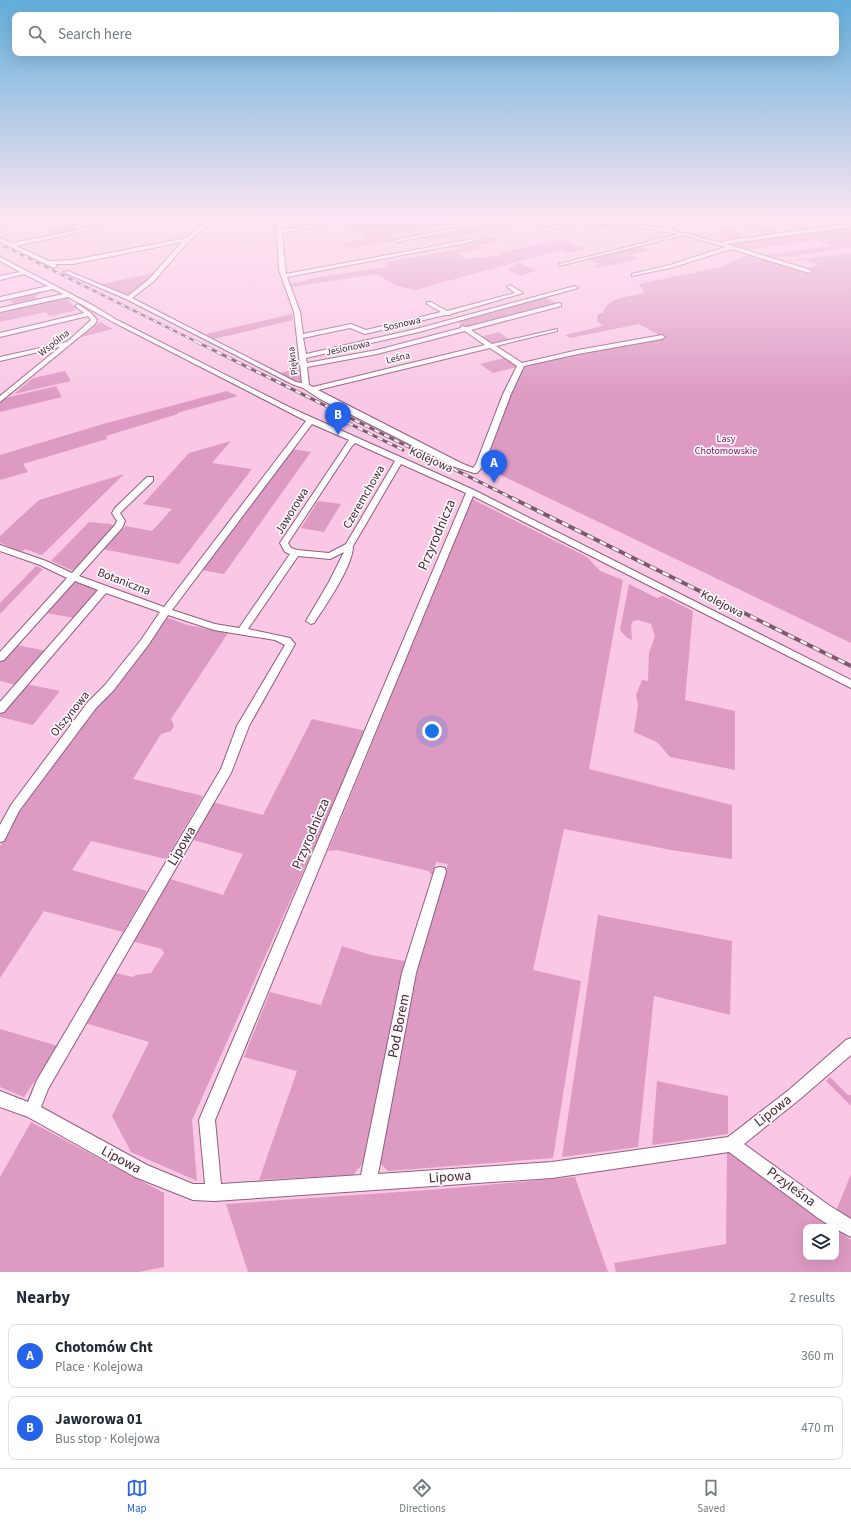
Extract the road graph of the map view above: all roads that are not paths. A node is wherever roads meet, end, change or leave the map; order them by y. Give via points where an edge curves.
1 (37, 279) edge
2 (83, 279) edge
3 (152, 279) edge
4 (284, 279) edge
5 (510, 286) dead end
6 (52, 288) junction
7 (575, 288) dead end
8 (68, 295) junction
9 (128, 298) junction
10 (0, 299) edge
11 (75, 299) junction
12 (429, 302) dead end
13 (559, 306) dead end
14 (0, 310) edge
15 (446, 313) junction
16 (89, 314) junction
17 (456, 320) junction
18 (467, 329) junction
19 (555, 330) dead end
20 (0, 335) edge
21 (300, 337) junction
22 (662, 337) dead end
23 (69, 343) junction
24 (490, 346) junction
25 (304, 357) junction
26 (0, 359) edge
27 (522, 365) junction
28 (304, 366) junction
29 (15, 388) junction
30 (308, 388) junction
31 (0, 390) edge
32 (0, 400) edge
33 (311, 421) junction
34 (354, 440) junction
35 (399, 460) junction
36 (150, 479) dead end
37 (471, 492) junction
38 (349, 546) junction
39 (0, 548) edge
40 (295, 552) junction
41 (330, 556) junction
42 (347, 559) junction
43 (74, 577) junction
44 (104, 589) junction
45 (166, 611) junction
46 (311, 621) dead end
47 (241, 632) junction
48 (0, 658) edge
49 (851, 684) edge
50 (0, 709) edge
51 (0, 837) edge
52 (440, 872) dead end
53 (851, 1046) edge
54 (0, 1099) edge
55 (32, 1111) junction
56 (731, 1144) junction
57 (368, 1183) junction
58 (214, 1193) junction
59 (851, 1229) edge

1 - 6 street, Kolejowa
2 - 9 street
3 - 9 street
4 - 21 street, Piękna via 296,312
5 - 15 street via 520,293
6 - 8 street, Kolejowa
6 - 10 street
7 - 17 street, Sosnowa
8 - 11 street, Kolejowa
8 - 14 street
9 - 30 street
11 - 16 street via 73,302
11 - 33 street, Kolejowa
12 - 15 street
13 - 18 street, Jesionowa
15 - 17 street
15 - 21 street via 365,332 351,326
16 - 20 street
16 - 23 street, Wspólna via 94,319 93,323
17 - 18 street
17 - 25 street, Sosnowa
18 - 24 street
18 - 28 street, Jesionowa via 377,352
19 - 24 street, Leśna
21 - 25 street, Piękna
22 - 27 street
23 - 26 street
23 - 29 street, Wspólna
24 - 27 street
24 - 30 street, Leśna
25 - 28 street, Piękna
27 - 30 street via 507,394 480,465 474,471
28 - 30 street, Piękna
29 - 31 street
29 - 32 street, Wspólna
33 - 34 street, Kolejowa
33 - 45 street, Olszynowa
34 - 35 street, Kolejowa
34 - 40 street, Jaworowa via 284,543 288,550
35 - 37 street, Kolejowa
35 - 38 street, Czeremchowa
36 - 43 street via 118,510 117,515 121,520 119,526
37 - 49 street, Kolejowa
37 - 58 street, Przyrodnicza via 207,1120
38 - 41 street, Czeremchowa
38 - 42 street, Czeremchowa
39 - 43 street, Botaniczna
40 - 41 street
40 - 47 street
41 - 42 street
42 - 46 street, Czeremchowa
43 - 44 street, Botaniczna
43 - 48 street
44 - 45 street, Botaniczna
44 - 50 street
45 - 47 street, Botaniczna via 214,627
45 - 51 street, Olszynowa via 136,654 92,705 15,808
47 - 55 street, Lipowa via 286,640 290,643 243,726 227,770 42,1085
52 - 57 street, Pod Borem via 409,973
53 - 56 street, Lipowa
54 - 55 street, Lipowa
55 - 58 street, Lipowa via 137,1169 193,1192
56 - 57 street, Lipowa via 579,1167
56 - 59 street, Przyleśna
57 - 58 street, Lipowa

